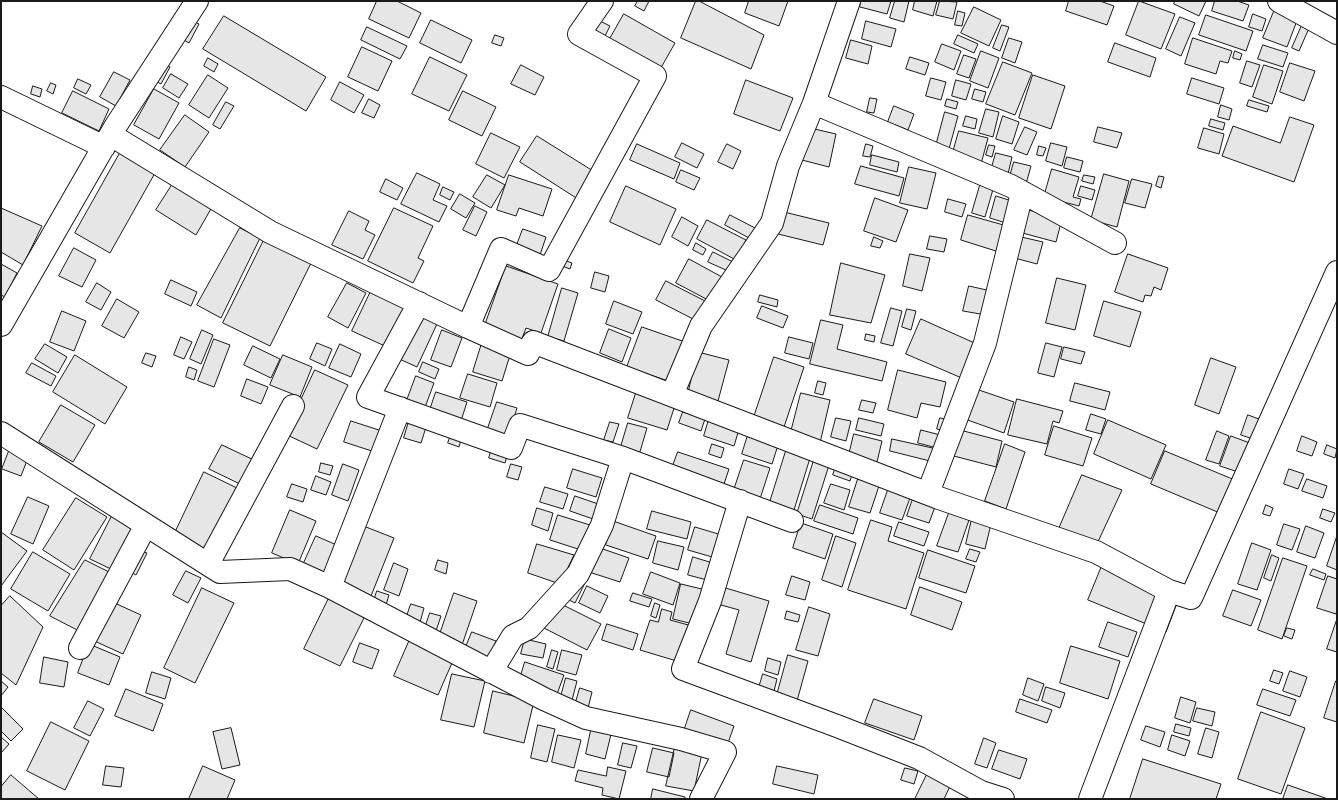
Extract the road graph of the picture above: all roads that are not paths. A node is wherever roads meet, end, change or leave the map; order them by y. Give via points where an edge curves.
1 (198, 1) edge
2 (602, 1) edge
3 (849, 1) edge
4 (1279, 1) edge
5 (1337, 33) edge
6 (1, 97) edge
7 (814, 102) junction
8 (107, 141) junction
9 (1022, 193) junction
10 (1115, 242) dead end
11 (1337, 272) edge
12 (419, 303) junction
13 (1, 325) edge
14 (468, 327) junction
15 (672, 395) junction
16 (293, 406) dead end
17 (400, 408) junction
18 (1, 433) edge
19 (623, 458) junction
20 (928, 493) junction
21 (740, 501) junction
22 (792, 521) dead end
23 (146, 525) junction
24 (208, 564) junction
25 (330, 587) junction
26 (1169, 591) junction
27 (80, 648) dead end
28 (491, 672) junction
29 (701, 799) edge
30 (1003, 799) edge
31 (1090, 799) edge

1 - 8 street
2 - 14 street via 579,34 655,76 549,270 501,249
3 - 7 street
4 - 5 street
6 - 8 street
7 - 9 street
7 - 15 street via 788,166 772,223 700,326
8 - 12 street via 270,232
8 - 13 street
9 - 10 street
9 - 20 street via 985,343
11 - 26 street via 1191,598
12 - 14 street
12 - 17 street via 368,397
14 - 15 street via 528,354 533,342
15 - 20 street
16 - 24 street
17 - 19 street via 511,448 520,424
17 - 25 street
18 - 23 street
19 - 21 street
19 - 28 street via 602,525 578,574 529,628 513,636
20 - 26 street via 1096,552
21 - 22 street
21 - 30 street via 710,601 683,669 918,758 981,792
23 - 24 street
23 - 27 street
24 - 25 street via 220,572 290,569
25 - 28 street
26 - 31 street
28 - 29 street via 586,718 681,739 725,752

